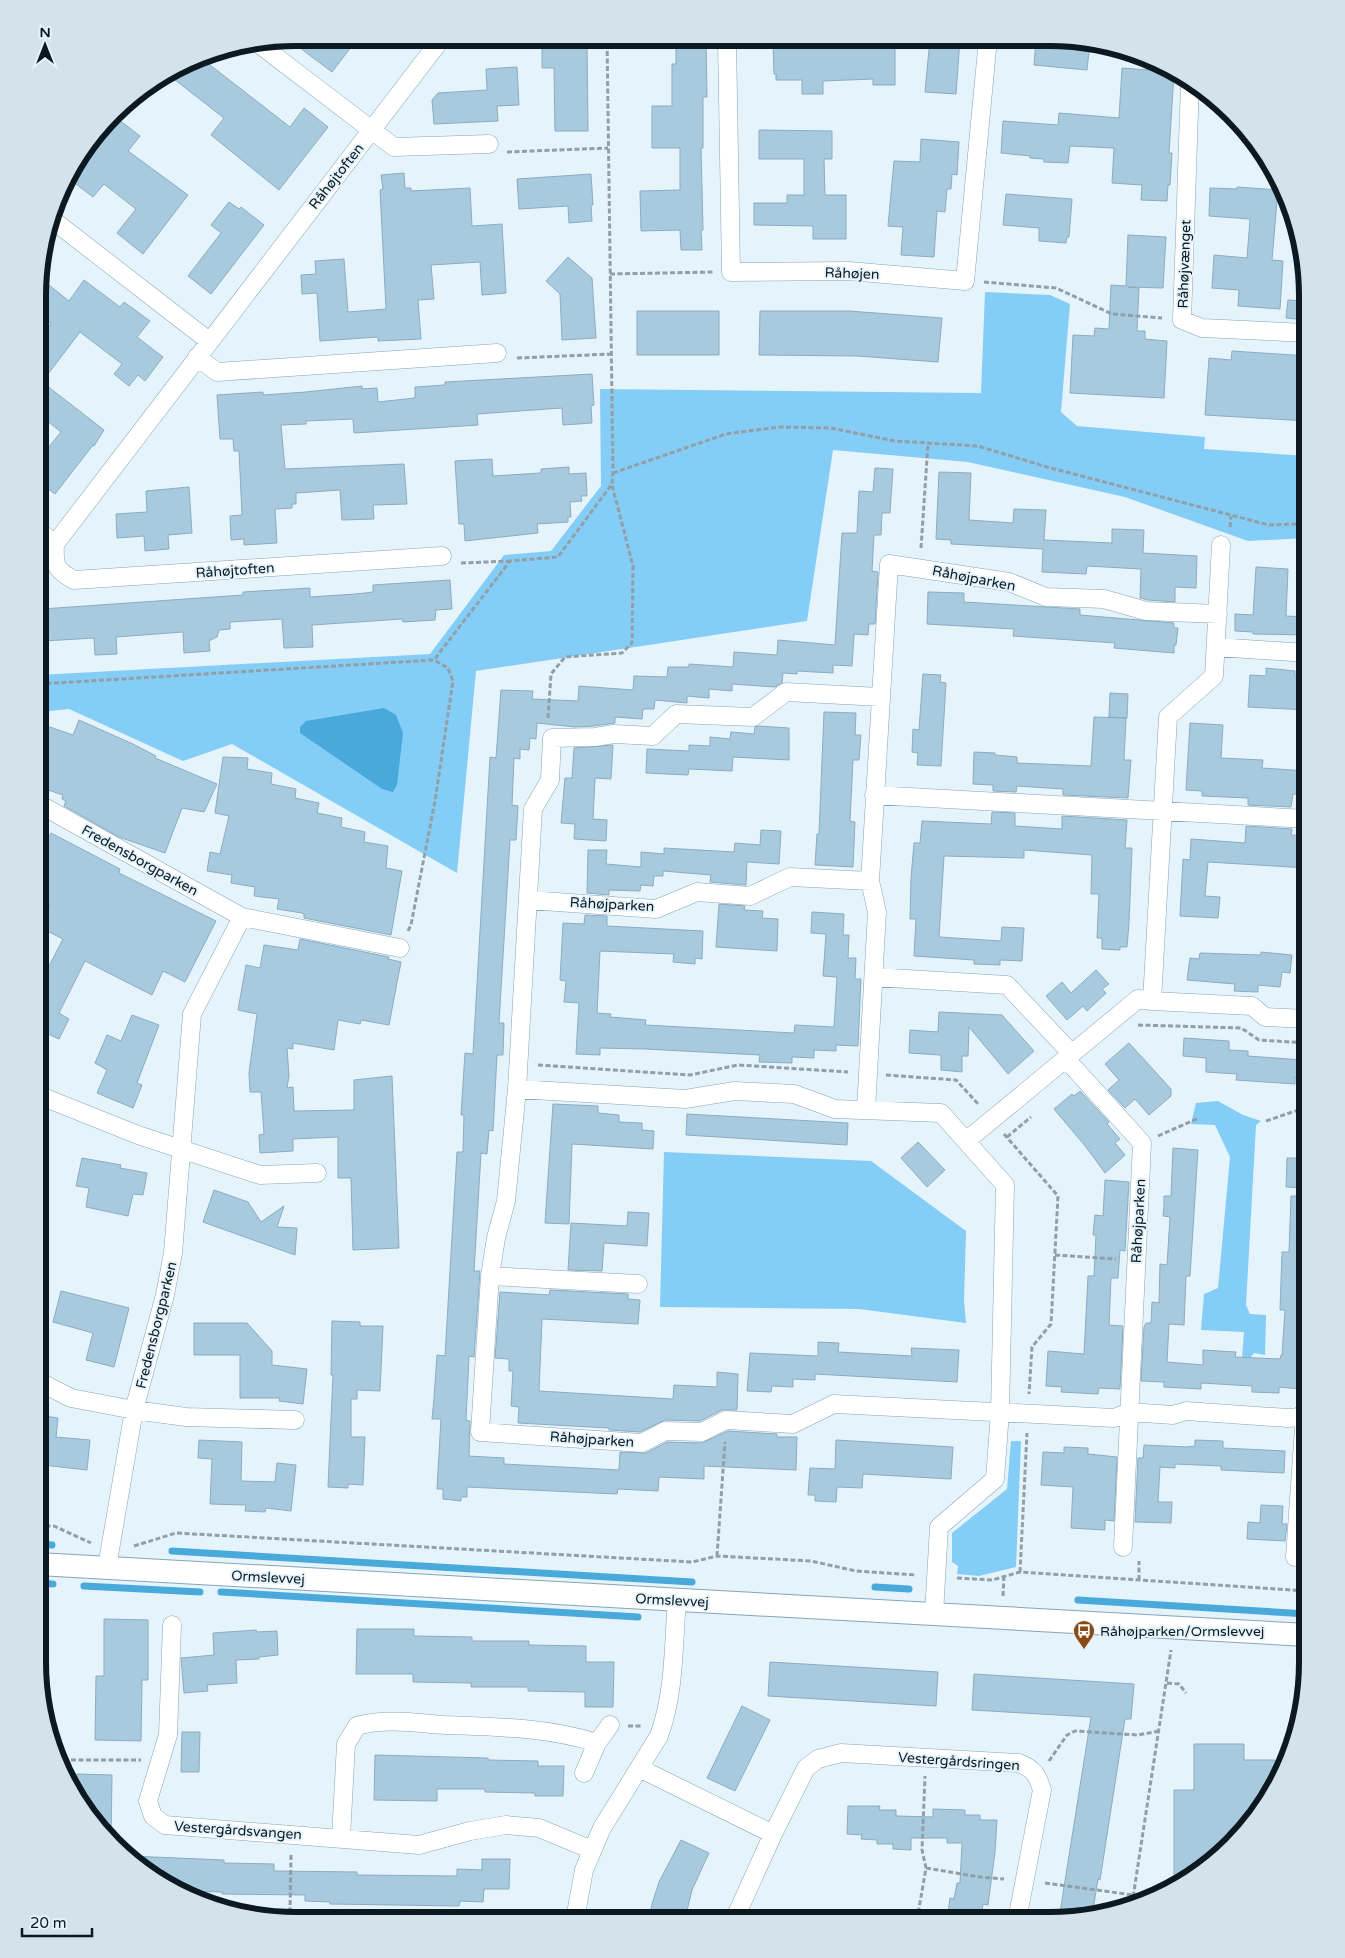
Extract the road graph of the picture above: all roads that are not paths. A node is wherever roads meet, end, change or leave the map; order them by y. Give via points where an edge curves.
1 (436, 46) edge
2 (727, 46) edge
3 (987, 46) edge
4 (264, 48) edge
5 (1190, 90) edge
6 (372, 130) junction
7 (489, 144) road end
8 (58, 224) edge
9 (1299, 333) edge
10 (209, 341) junction
11 (497, 353) road end
12 (197, 357) junction
13 (46, 537) edge
14 (55, 544) junction
15 (1221, 545) dead end
16 (442, 556) road end
17 (1218, 614) junction
18 (1216, 647) junction
19 (1299, 652) edge
20 (880, 697) junction
21 (874, 795) junction
22 (46, 808) edge
23 (1163, 811) junction
24 (1299, 819) edge
25 (870, 881) junction
26 (528, 900) junction
27 (242, 917) junction
28 (400, 948) road end
29 (874, 978) junction
30 (1152, 1001) junction
31 (1299, 1019) edge
32 (1069, 1057) junction
33 (518, 1089) junction
34 (46, 1098) edge
35 (866, 1110) junction
36 (966, 1141) junction
37 (182, 1149) junction
38 (317, 1173) dead end
39 (490, 1276) junction
40 (638, 1284) dead end
41 (46, 1384) edge
42 (134, 1410) junction
43 (1000, 1412) junction
44 (1129, 1412) junction
45 (1299, 1417) edge
46 (295, 1420) dead end
47 (1299, 1511) edge
48 (1123, 1547) dead end
49 (1295, 1557) dead end
50 (109, 1560) junction
51 (46, 1564) edge
52 (677, 1600) junction
53 (934, 1614) junction
54 (172, 1625) dead end
55 (1299, 1635) edge
56 (610, 1725) road end
57 (597, 1743) junction
58 (639, 1768) junction
59 (584, 1773) dead end
60 (773, 1834) junction
61 (341, 1838) junction
62 (592, 1850) junction
63 (576, 1912) edge
64 (738, 1912) edge
65 (1019, 1912) edge

1 - 6 street, Råhøjtoften
2 - 3 street, Råhøjen via 731,272 849,271 965,281
4 - 6 street, Råhøjtoften
5 - 9 street, Råhøjvænget via 1182,320 1202,328
6 - 7 street, Råhøjtoften via 394,147
6 - 10 street, Råhøjtoften
8 - 10 street
10 - 12 street, Råhøjtoften
11 - 12 street via 217,372
12 - 14 street, Råhøjtoften
13 - 14 street
14 - 16 street, Råhøjtoften via 54,562 61,573 74,580
15 - 17 street
17 - 18 street
17 - 20 street, Råhøjparken via 1146,611 1104,599 1046,597 1009,582 889,564
18 - 19 street
18 - 23 street via 1214,676 1168,716
20 - 21 street, Råhøjparken
20 - 26 street, Råhøjparken via 786,692 753,717 676,714 653,736 614,734 595,738 552,738 550,780 533,809
21 - 23 street
21 - 25 street, Råhøjparken
22 - 27 street, Fredensborgparken
23 - 24 street
23 - 30 street
25 - 26 street, Råhøjparken via 790,877 750,896 697,892 656,909
25 - 29 street, Råhøjparken via 877,912
26 - 33 street, Råhøjparken
27 - 28 street, Fredensborgparken
27 - 37 street, Fredensborgparken via 192,1014
29 - 32 street via 1006,985
29 - 35 street, Råhøjparken
30 - 31 street via 1252,1006 1265,1017
30 - 32 street via 1138,999
32 - 36 street
32 - 44 street, Råhøjparken via 1142,1143
33 - 35 street via 685,1099 735,1090 794,1094 835,1109
33 - 39 street, Råhøjparken via 506,1201
34 - 37 street
35 - 36 street via 941,1113
36 - 43 street via 1005,1185
37 - 38 street via 260,1175
37 - 42 street, Fredensborgparken via 174,1253 166,1295
39 - 40 street
39 - 43 street, Råhøjparken via 480,1432 642,1443 665,1431 702,1432 726,1420 793,1424 834,1404
41 - 42 street via 71,1398
42 - 46 street via 186,1417
42 - 50 street, Fredensborgparken
43 - 44 street, Råhøjparken via 1114,1418
43 - 53 street via 995,1479 939,1527
44 - 45 street, Råhøjparken via 1173,1415 1186,1411
44 - 48 street, Råhøjparken
47 - 49 street, Råhøjparken
50 - 51 street, Ormslevvej
50 - 52 street, Ormslevvej
52 - 53 street, Ormslevvej
52 - 58 street via 668,1710 659,1736
53 - 55 street, Ormslevvej
54 - 61 street, Vestergårdsvangen via 168,1736 148,1800 153,1816 165,1824
56 - 57 street
57 - 59 street
57 - 61 street via 563,1734 516,1728 402,1722 357,1726 346,1744
58 - 60 street
58 - 62 street
60 - 64 street, Vestergårdsringen
60 - 65 street, Vestergårdsringen via 806,1768 818,1759 841,1753 1019,1763 1031,1768 1042,1790
61 - 62 street, Vestergårdsvangen via 419,1846 470,1831 506,1825 539,1828
62 - 63 street via 584,1870

